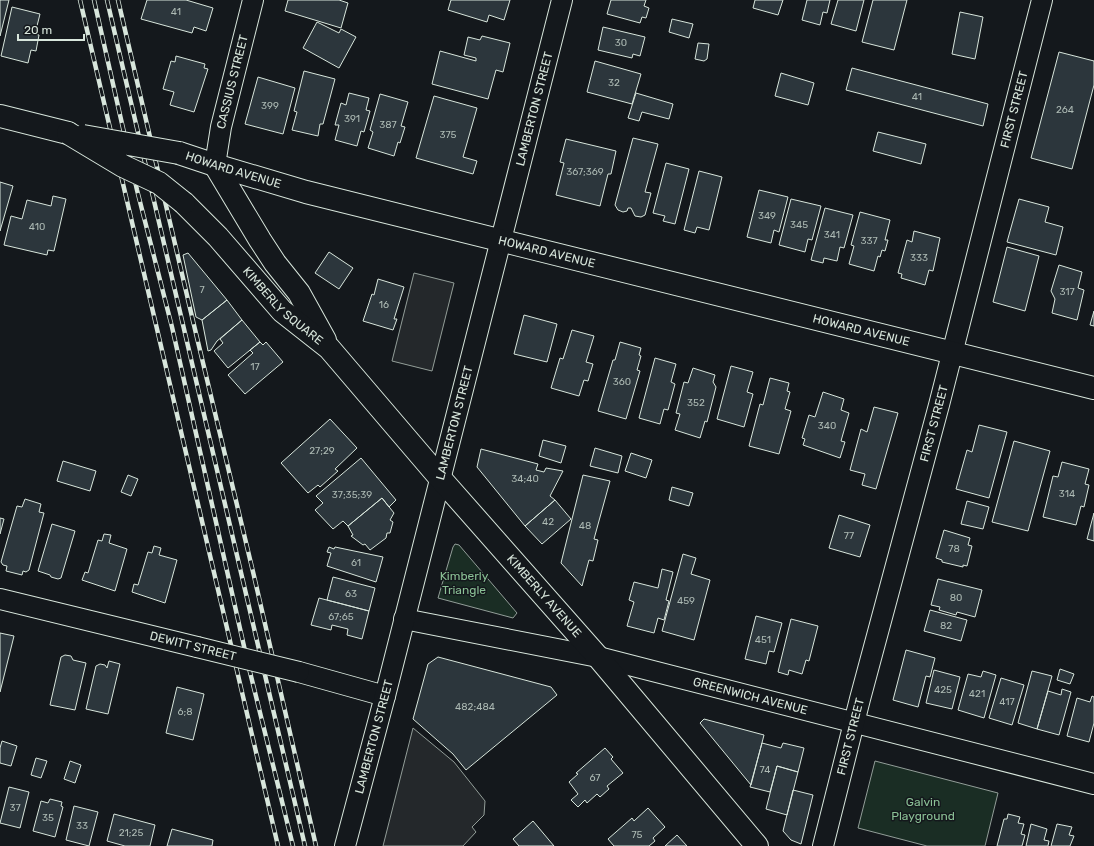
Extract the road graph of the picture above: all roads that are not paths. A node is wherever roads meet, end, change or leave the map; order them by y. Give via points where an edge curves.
1 (253, 0) edge
2 (562, 0) edge
3 (1042, 0) edge
4 (0, 116) edge
5 (68, 133) junction
6 (215, 165) junction
7 (502, 241) junction
8 (329, 348) junction
9 (952, 353) junction
10 (1094, 388) edge
11 (440, 478) junction
12 (0, 599) edge
13 (404, 619) junction
14 (598, 658) junction
15 (385, 696) junction
16 (854, 723) junction
17 (1094, 784) edge
18 (345, 846) edge
19 (757, 846) edge
20 (823, 846) edge

1 - 6 street, CASSIUS STREET via 221,126
2 - 7 street, LAMBERTON STREET
3 - 9 street, FIRST STREET
4 - 5 main road, HOWARD AVENUE
5 - 6 main road, HOWARD AVENUE, bridge via 178,153
5 - 8 main road, KIMBERLY SQUARE, bridge via 159,184 184,203 218,237 282,311
6 - 7 main road, HOWARD AVENUE via 289,187
6 - 8 main road, KIMBERLY SQUARE via 275,263 300,293
7 - 9 main road, HOWARD AVENUE
7 - 11 street, LAMBERTON STREET
8 - 11 main road, KIMBERLY AVENUE
9 - 10 main road, HOWARD AVENUE
9 - 16 street, FIRST STREET
11 - 13 street, LAMBERTON STREET
11 - 14 main road, KIMBERLY AVENUE
12 - 15 street, DEWITT STREET, bridge via 299,672
13 - 14 street, GREENWICH AVENUE
13 - 15 street, LAMBERTON STREET
14 - 16 street, GREENWICH AVENUE
14 - 19 main road, KIMBERLY AVENUE
15 - 18 street, LAMBERTON STREET
16 - 17 street, GREENWICH AVENUE
16 - 20 street, FIRST STREET

